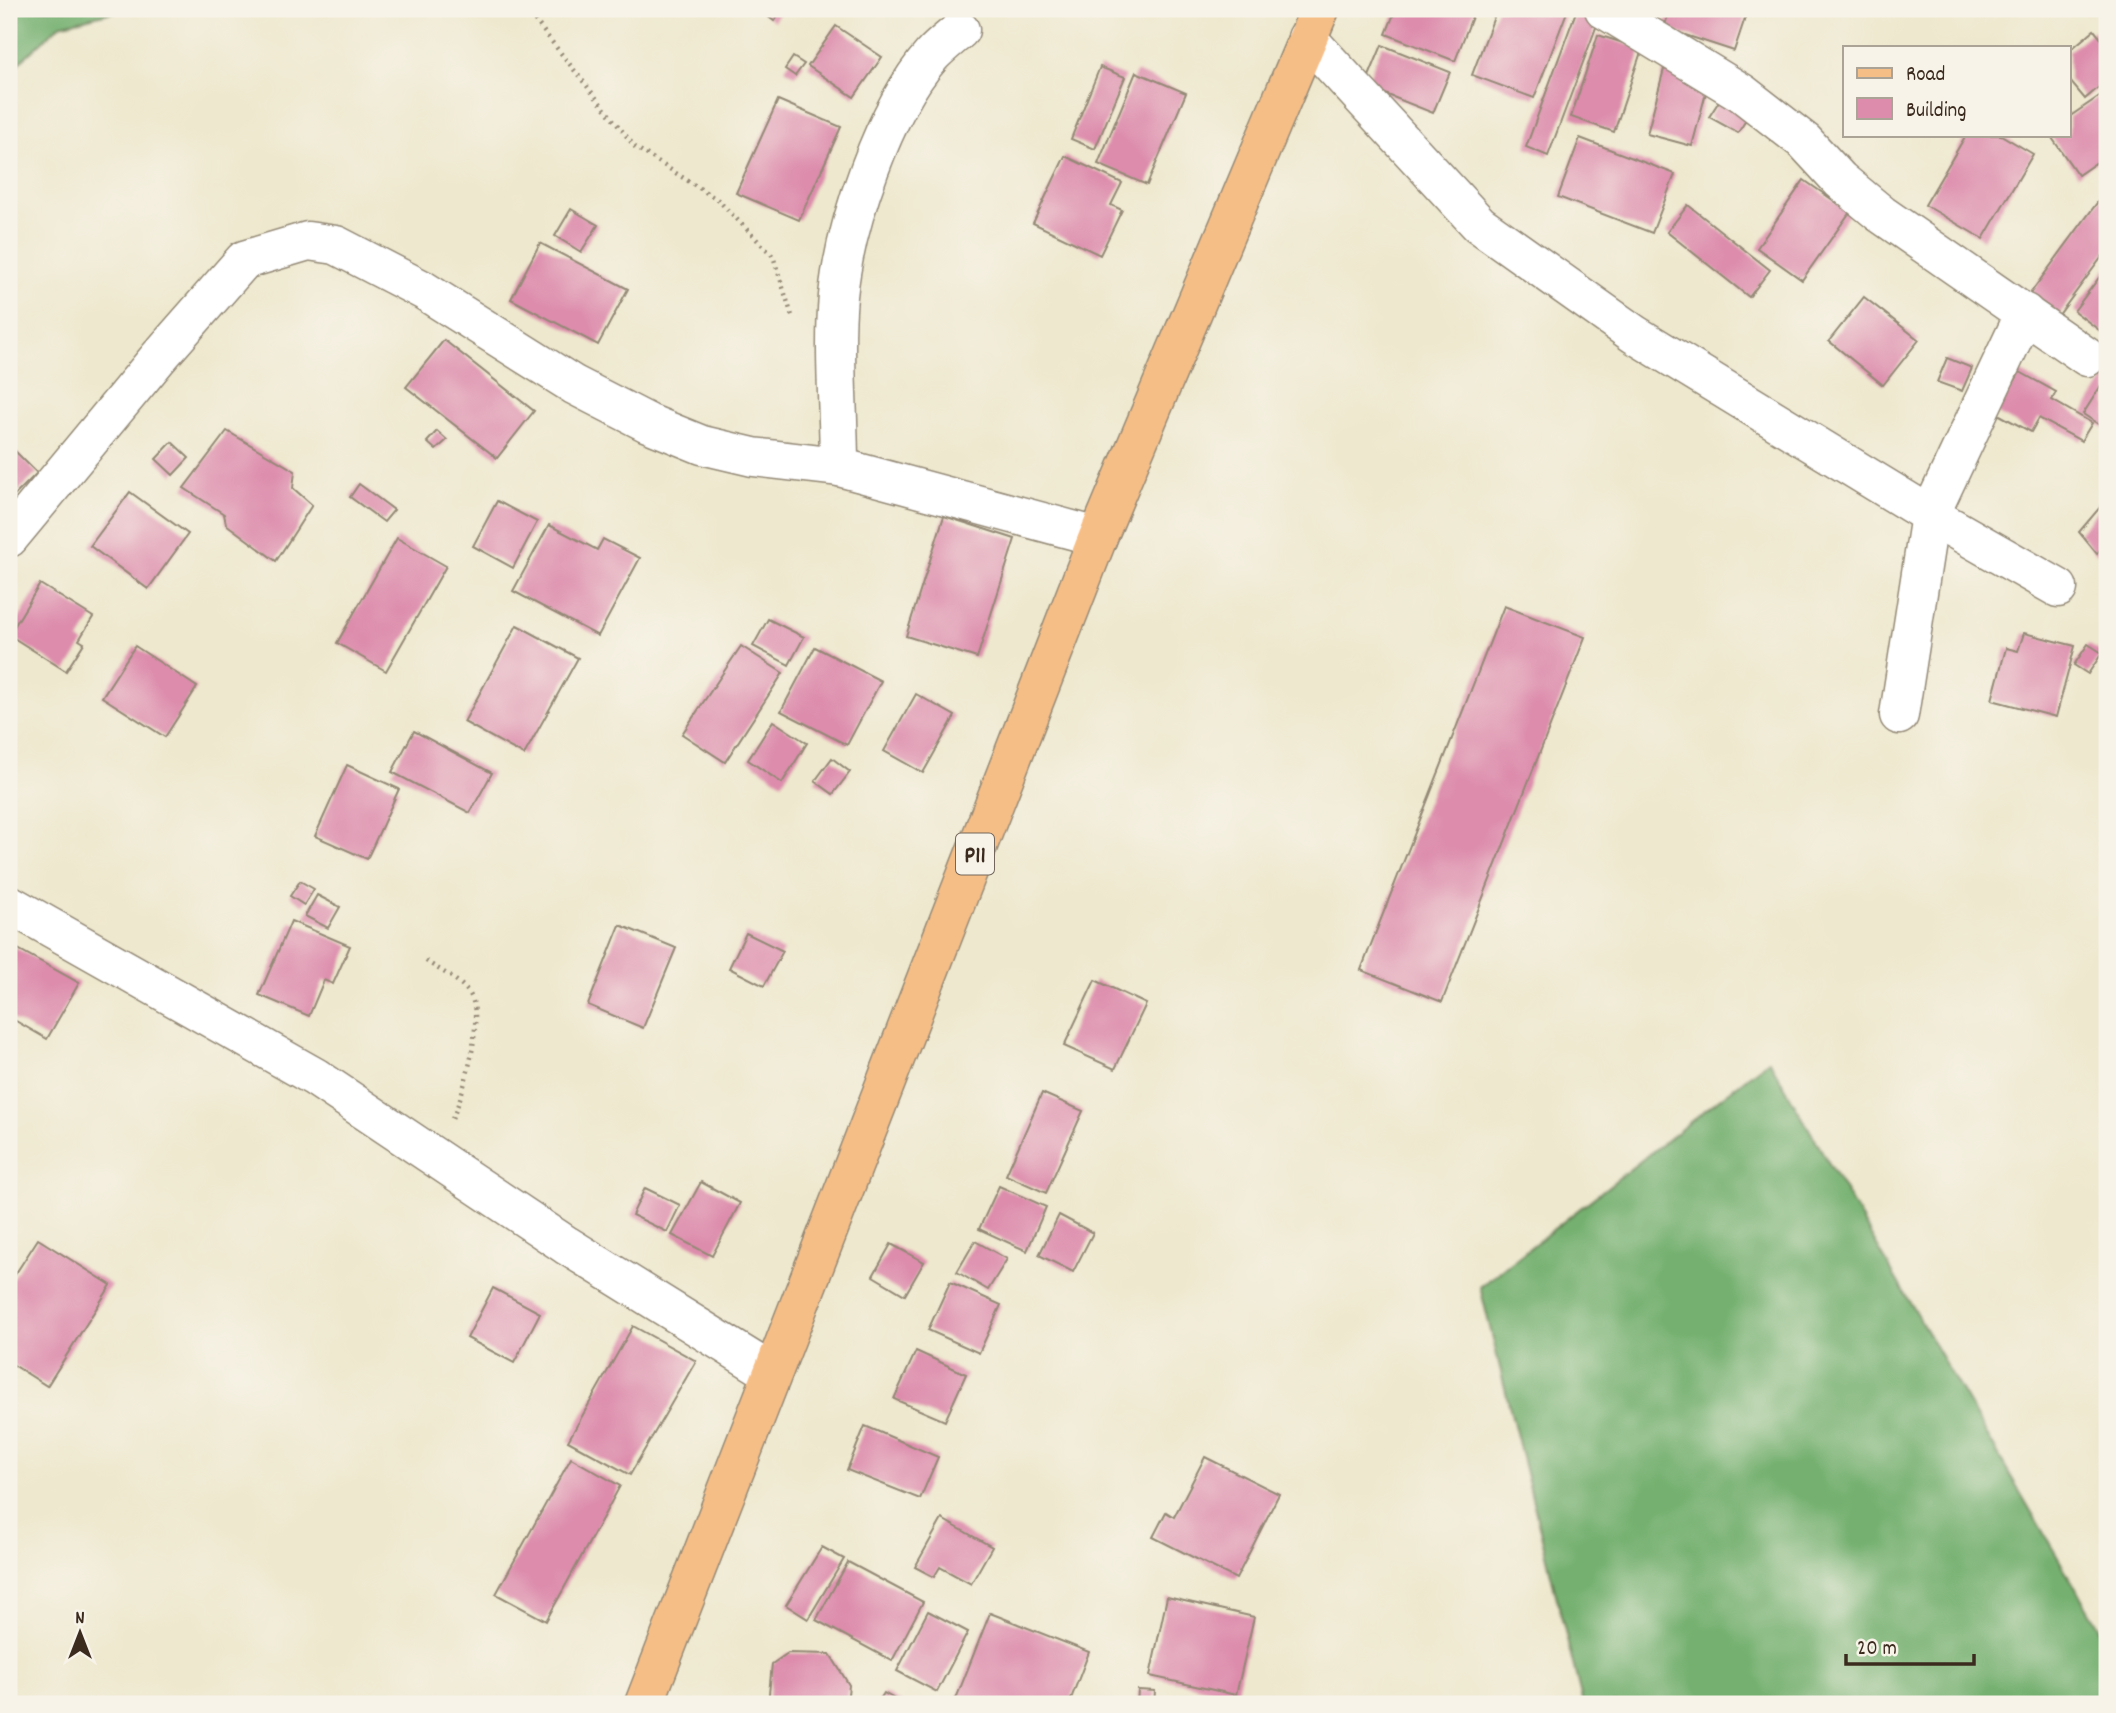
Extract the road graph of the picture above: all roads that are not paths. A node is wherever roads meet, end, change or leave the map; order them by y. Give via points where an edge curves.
1 (1604, 9) edge
2 (1314, 23) edge
3 (960, 30) dead end
4 (2025, 313) junction
5 (2087, 358) dead end
6 (839, 467) junction
7 (1930, 515) junction
8 (1098, 537) junction
9 (9, 538) edge
10 (2058, 588) dead end
11 (1899, 715) dead end
12 (9, 904) edge
13 (772, 1373) junction
14 (644, 1704) edge

1 - 4 street via 1742,93 1805,142 1881,215
2 - 7 street via 1479,224 1634,334
2 - 8 main road, P11
3 - 6 street via 931,56 901,102 869,170 847,242 838,297
4 - 5 street
4 - 7 street
6 - 8 street
6 - 9 street via 753,457 648,423 574,385 423,290 336,245 308,241 244,260
7 - 10 street
7 - 11 street
8 - 13 main road, P11
12 - 13 street via 315,1077 529,1221
13 - 14 main road, P11

